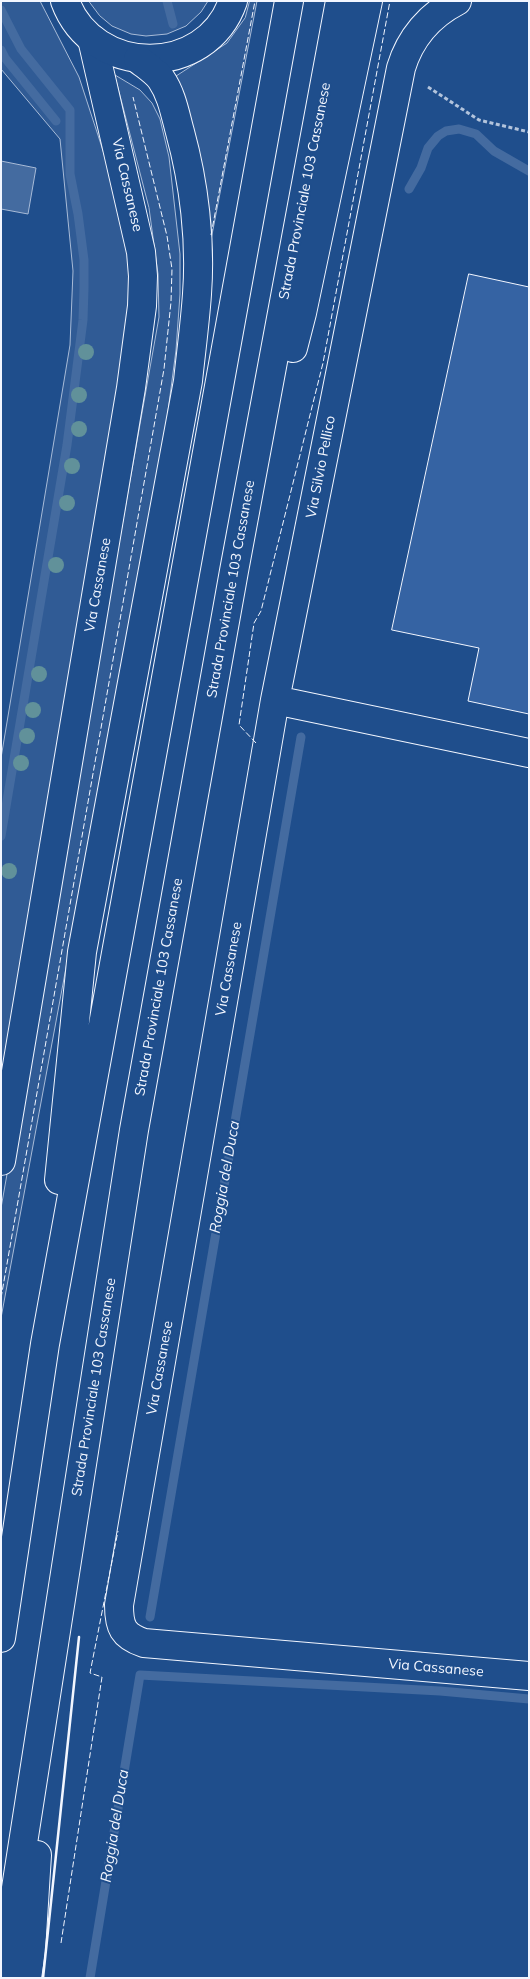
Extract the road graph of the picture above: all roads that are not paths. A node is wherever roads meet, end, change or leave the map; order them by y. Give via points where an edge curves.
1 (65, 1) edge
2 (233, 1) edge
3 (289, 1) edge
4 (340, 1) edge
5 (368, 1) edge
6 (457, 1) edge
7 (92, 39) junction
8 (138, 59) junction
9 (234, 572) junction
10 (275, 700) junction
11 (529, 753) edge
12 (1, 1161) edge
13 (45, 1344) junction
14 (1, 1638) edge
15 (529, 1676) edge
16 (46, 1690) junction
17 (2, 1978) edge
18 (27, 1978) edge

1 - 7 main road via 75,21
2 - 8 main road via 219,26 196,46 163,58
3 - 13 main road
4 - 9 main road, Strada Provinciale 103 Cassanese
5 - 9 main road via 302,313
6 - 10 main road, Via Silvio Pellico via 440,11 421,29 402,68
7 - 8 main road via 104,48
7 - 12 main road, Via Cassanese via 139,236 142,306
8 - 13 main road via 159,76 164,85 172,100 184,145 193,198 197,292 188,381 82,952
9 - 16 main road, Strada Provinciale 103 Cassanese via 134,1130
10 - 11 main road
10 - 15 main road, Via Cassanese via 119,1605 120,1622 130,1638 144,1643
13 - 14 main road
16 - 17 main road, Strada Provinciale 103 Cassanese
16 - 18 main road

